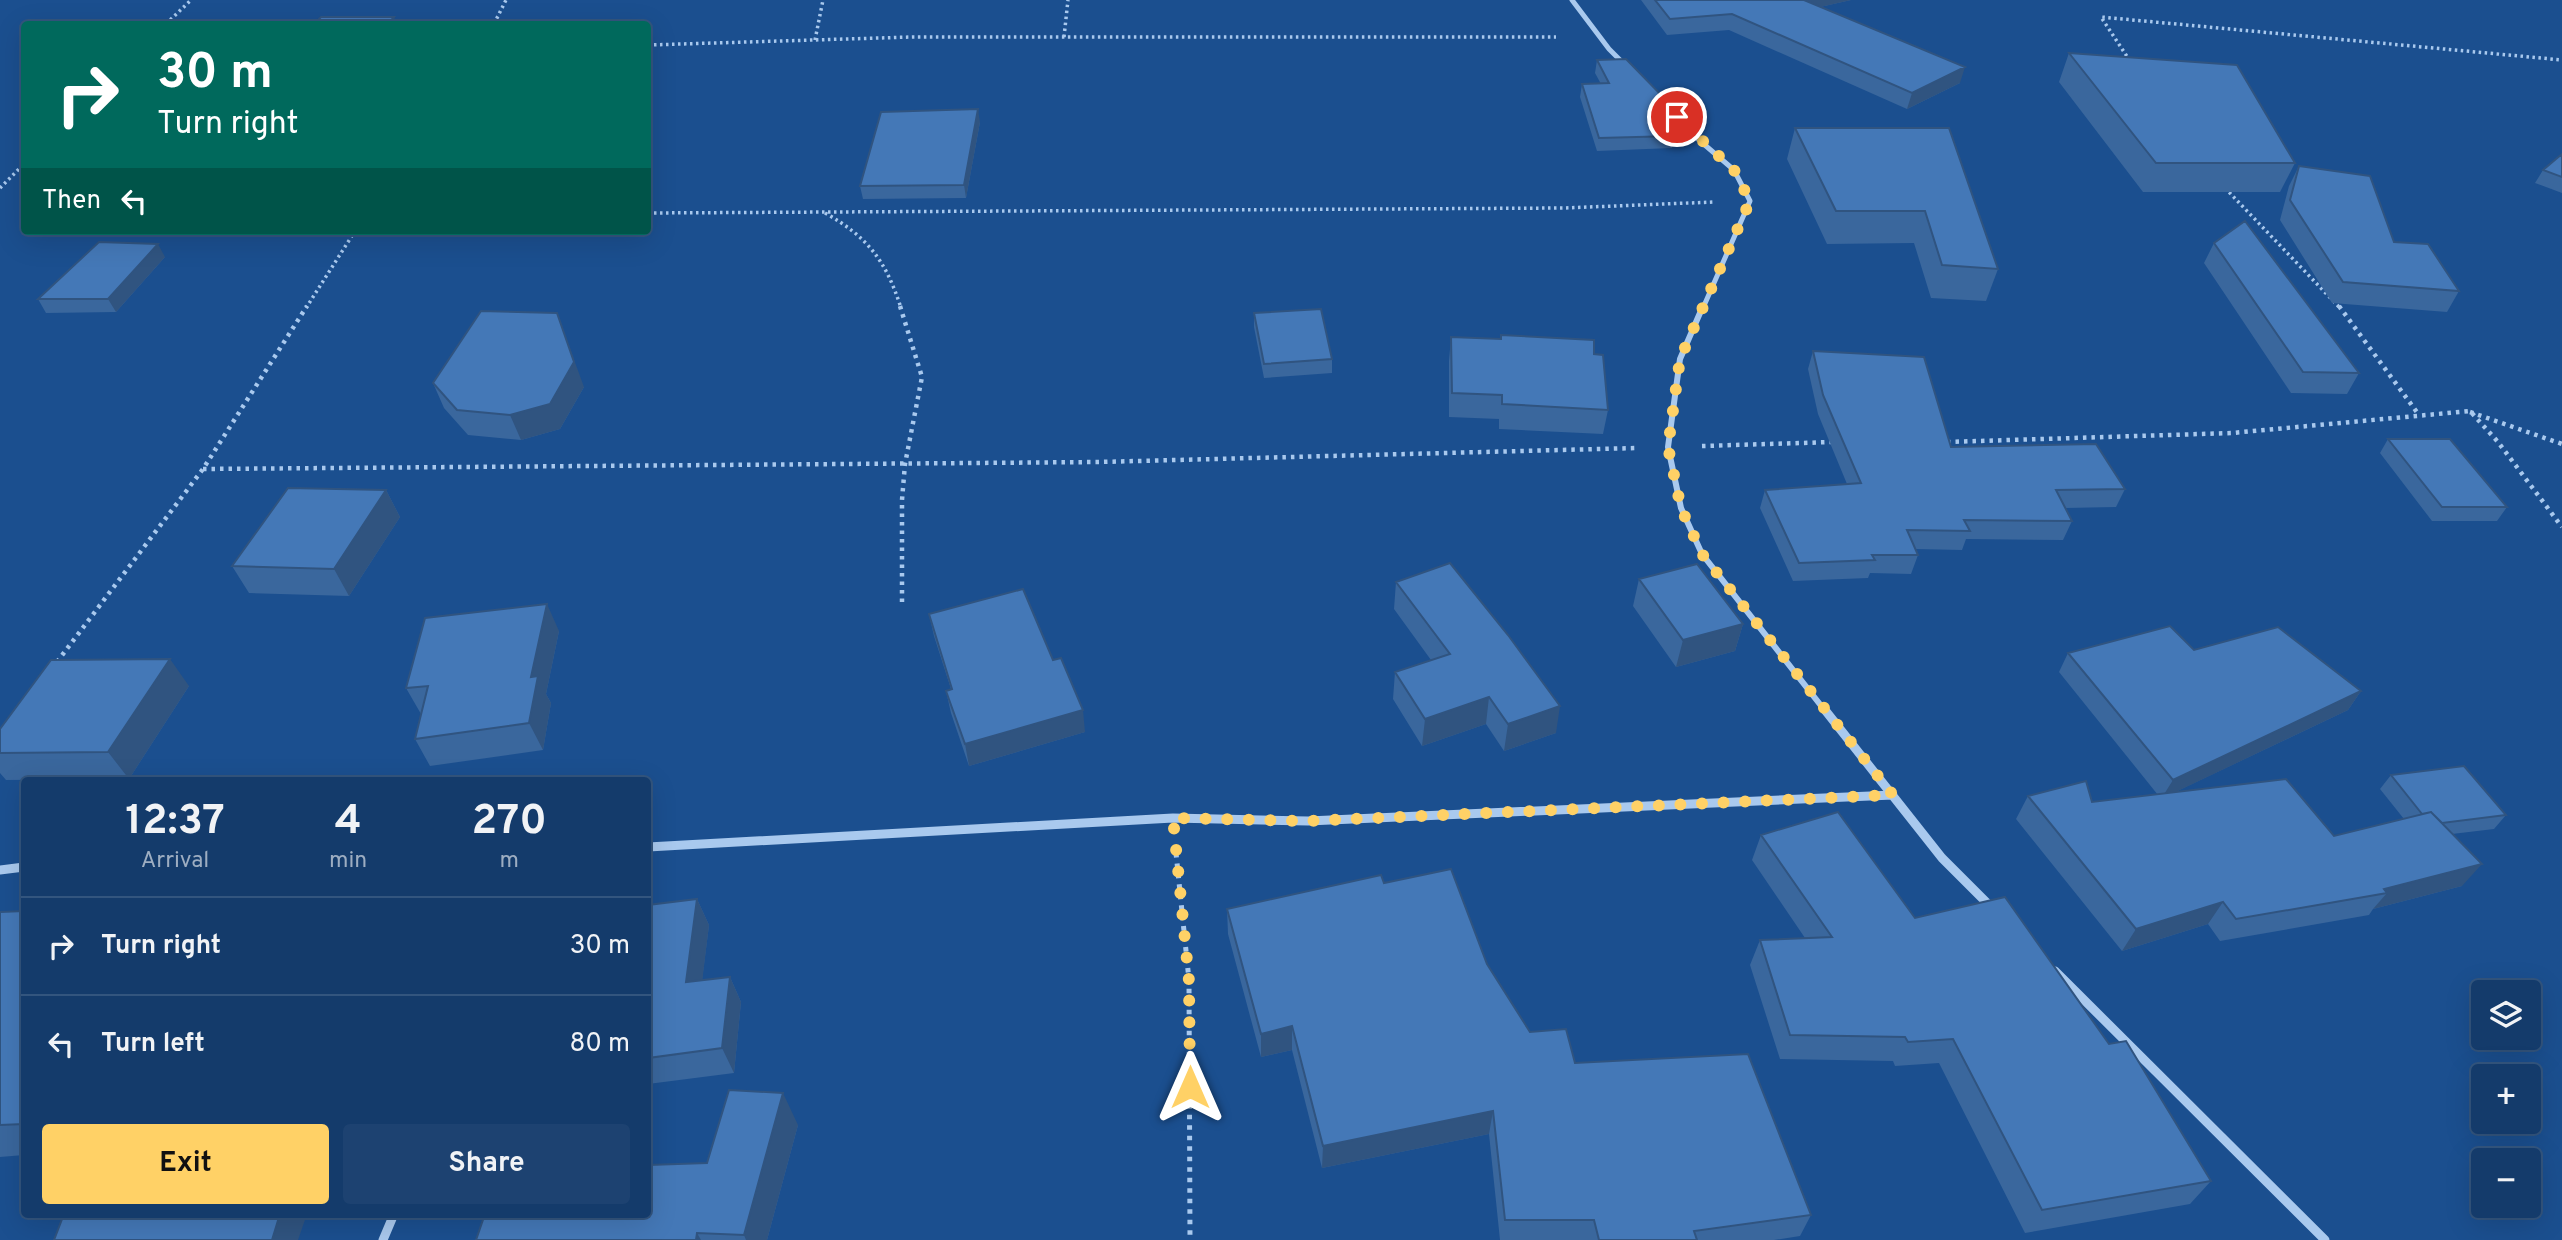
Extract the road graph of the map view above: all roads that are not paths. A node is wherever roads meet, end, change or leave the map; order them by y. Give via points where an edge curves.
1 (1572, 0) edge
2 (1636, 75) edge
3 (1662, 101) edge
4 (1893, 795) junction
5 (651, 847) edge
6 (21, 867) edge
7 (0, 870) edge
8 (2001, 917) edge
9 (2050, 966) edge
10 (392, 1218) edge
11 (383, 1240) edge
12 (2325, 1240) edge

1 - 2 street
3 - 4 street via 1734,170 1750,201 1680,359 1668,447 1681,508 1702,554
4 - 5 street via 1308,821 1173,818
4 - 8 street via 1942,858
6 - 7 street
9 - 12 street
10 - 11 street

